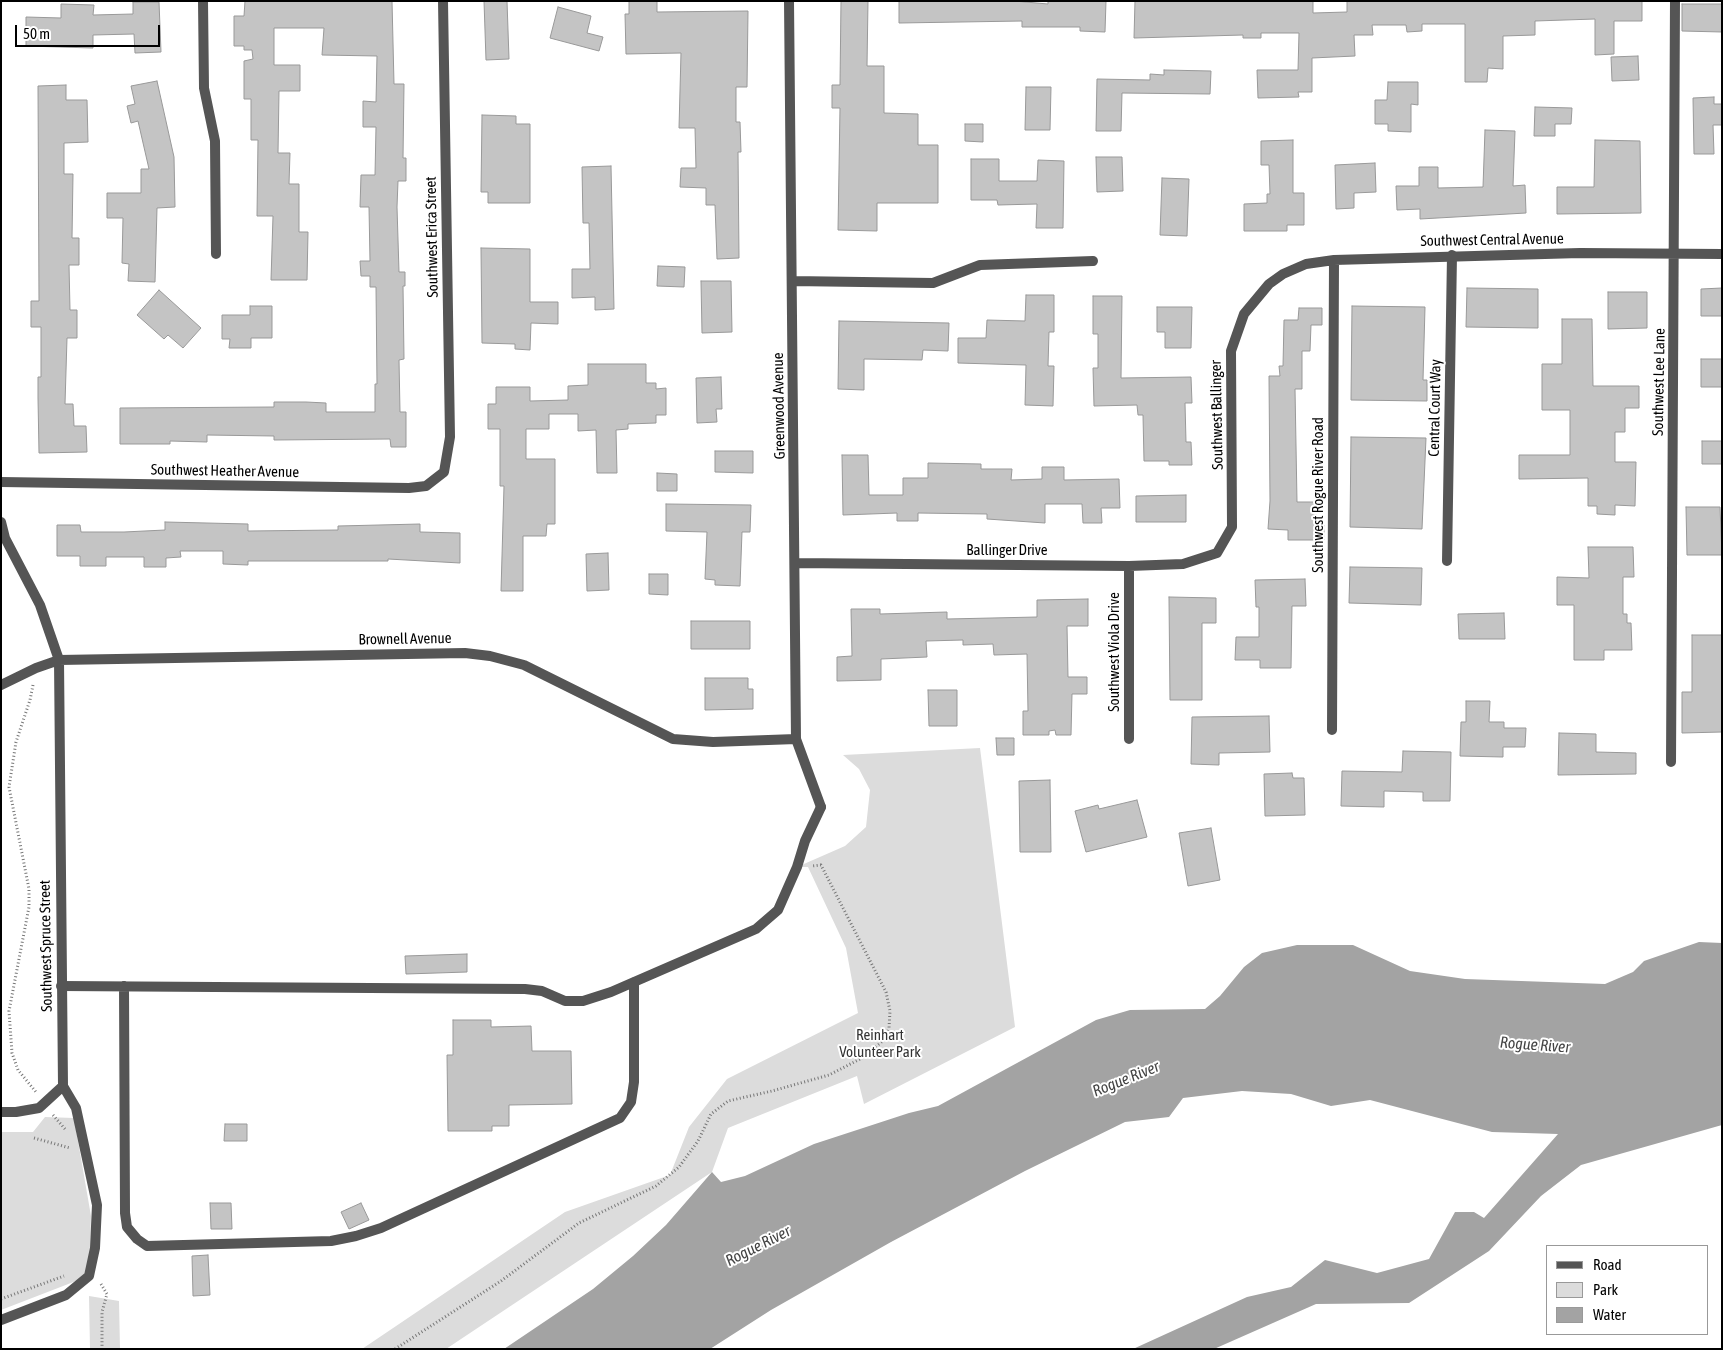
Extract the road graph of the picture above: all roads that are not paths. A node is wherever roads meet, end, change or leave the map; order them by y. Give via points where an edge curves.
1 (202, 1) edge
2 (443, 1) edge
3 (789, 1) edge
4 (1676, 1) edge
5 (216, 254) dead end
6 (1676, 254) junction
7 (1722, 254) edge
8 (1452, 256) junction
9 (1334, 260) junction
10 (1093, 261) dead end
11 (792, 282) junction
12 (1269, 284) joint
13 (444, 472) joint
14 (1, 482) edge
15 (1, 522) edge
16 (1217, 553) joint
17 (1448, 561) dead end
18 (795, 563) junction
19 (1129, 566) junction
20 (59, 660) junction
21 (1, 684) edge
22 (1332, 730) dead end
23 (796, 739) junction
24 (1129, 739) dead end
25 (1671, 762) dead end
26 (634, 982) junction
27 (61, 986) junction
28 (124, 986) junction
29 (63, 1086) junction
30 (1, 1112) edge
31 (1, 1320) edge

1 - 5 street via 203,80 215,141
2 - 13 street, Southwest Erica Street via 450,437
3 - 11 street, Greenwood Avenue
4 - 6 street, Southwest Lee Lane
6 - 7 street, Southwest Central Avenue
6 - 8 street, Southwest Central Avenue
6 - 25 street, Southwest Lee Lane
8 - 9 street, Southwest Central Avenue
8 - 17 street, Central Court Way
9 - 12 street, Southwest Central Avenue via 1293,269
9 - 22 street, Southwest Rogue River Road
10 - 11 street via 980,265 934,283
11 - 18 street, Greenwood Avenue
12 - 16 street, Southwest Ballinger via 1244,314 1231,351 1232,527
13 - 14 street, Southwest Heather Avenue via 426,486 408,488
15 - 20 street, Southwest Spruce Street via 5,538 40,605
16 - 19 street, Ballinger Drive via 1183,564
18 - 19 street, Ballinger Drive
18 - 23 street, Greenwood Avenue
19 - 24 street, Southwest Viola Drive
20 - 21 street, Brownell Avenue
20 - 23 street, Brownell Avenue via 465,653 524,665 673,739 713,742
20 - 27 street, Southwest Spruce Street
23 - 26 street, Greenwood Avenue via 820,807 798,868 778,910 756,929
26 - 28 street via 583,1001 565,1001 542,991 524,989
26 - 28 street via 634,1082 631,1102 620,1118 381,1228 356,1236 332,1241 148,1246 127,1227 125,1213
27 - 28 street
27 - 29 street, Southwest Spruce Street
29 - 30 street via 39,1108
29 - 31 street, Southwest Spruce Street via 76,1108 97,1205 90,1276 66,1295

